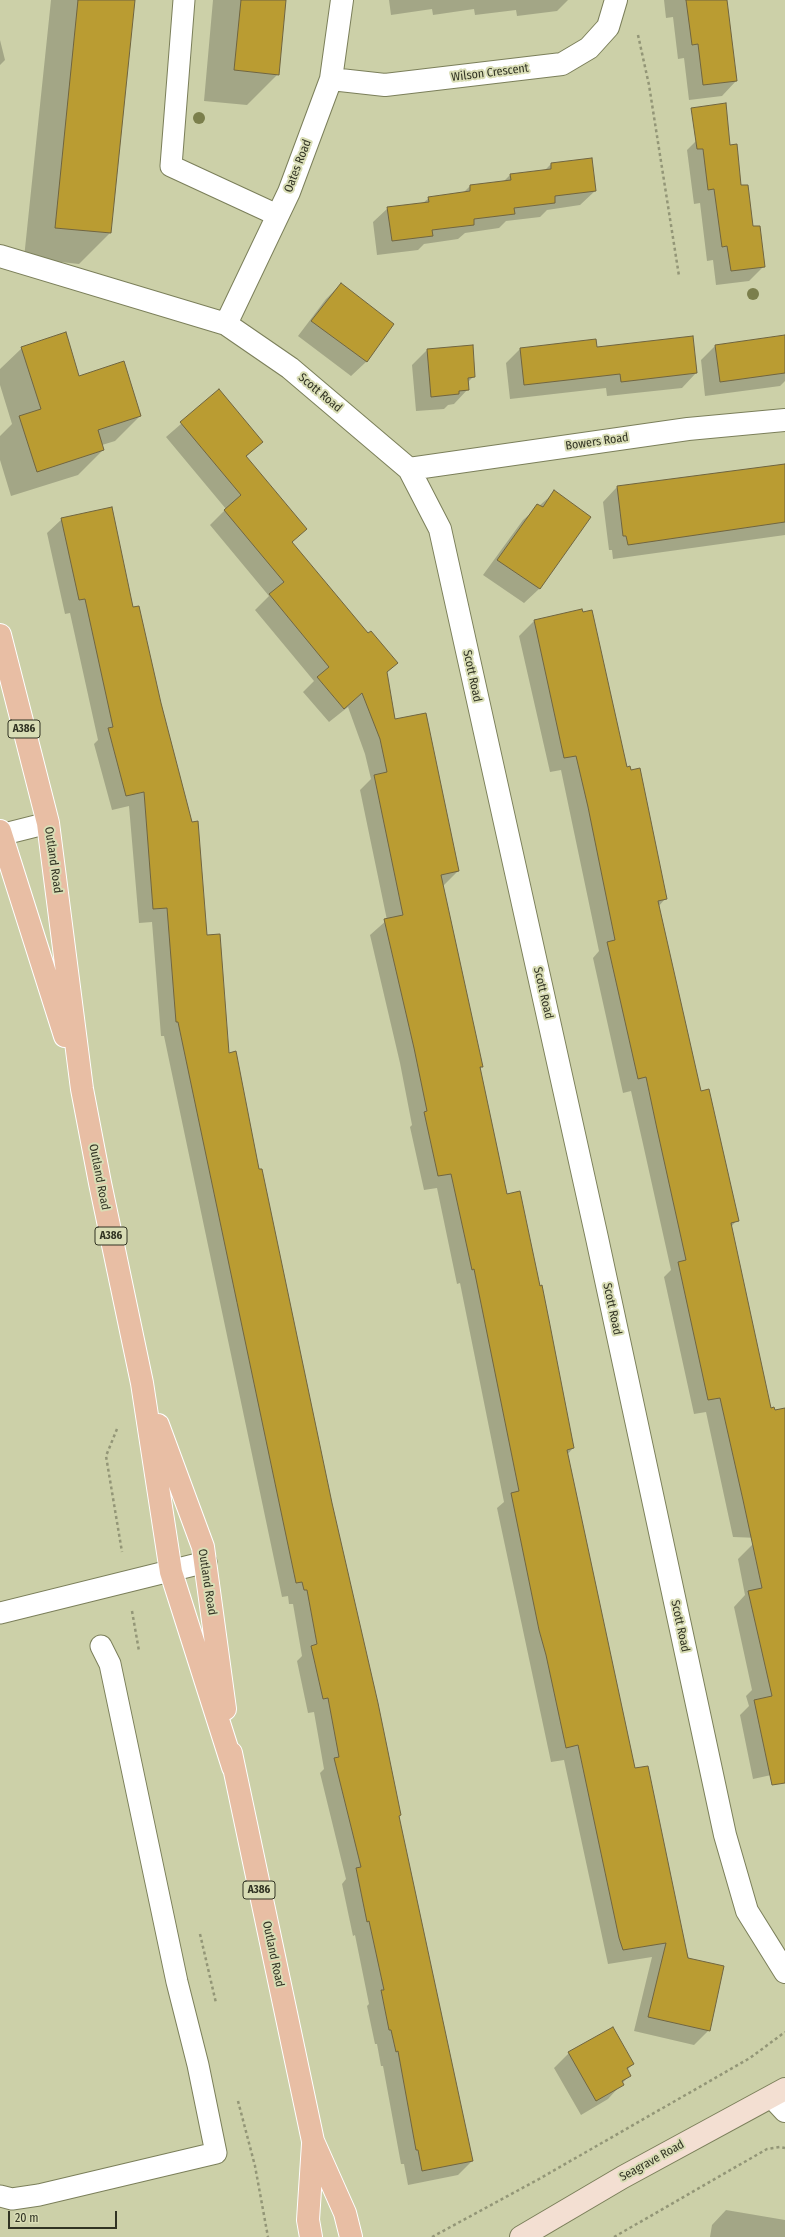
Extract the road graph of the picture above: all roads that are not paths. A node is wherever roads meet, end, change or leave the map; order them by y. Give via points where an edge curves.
1 (184, 0) edge
2 (342, 0) edge
3 (616, 0) edge
4 (330, 79) junction
5 (277, 215) junction
6 (0, 256) edge
7 (226, 324) junction
8 (785, 420) edge
9 (409, 469) junction
10 (0, 635) edge
11 (48, 823) junction
12 (0, 833) edge
13 (82, 1089) junction
14 (142, 1383) junction
15 (206, 1562) junction
16 (170, 1572) junction
17 (0, 1613) edge
18 (101, 1646) dead end
19 (233, 1767) junction
20 (785, 1972) edge
21 (781, 2099) edge
22 (313, 2141) junction
23 (0, 2196) edge
24 (311, 2237) edge
25 (350, 2237) edge
26 (520, 2237) edge

1 - 5 lane via 171,166
2 - 4 street, Oates Road
3 - 4 street, Wilson Crescent via 608,27 589,48 562,64 385,85
4 - 5 street, Oates Road via 289,192
5 - 7 street, Oates Road
6 - 7 street, Scott Road
7 - 9 street, Scott Road via 290,368
8 - 9 street, Bowers Road via 688,429
9 - 20 street, Scott Road via 440,529 597,1238 724,1834 747,1911
10 - 11 main road, Outland Road / A386
11 - 12 lane
11 - 13 main road, Outland Road / A386
12 - 13 main road, Outland Road / A386
13 - 14 main road, Outland Road / A386
14 - 15 main road, Outland Road / A386 via 203,1547
14 - 16 main road, Outland Road / A386
15 - 16 lane
15 - 19 main road, Outland Road / A386
16 - 17 lane
16 - 19 main road, Outland Road / A386
18 - 23 lane via 110,1664 216,2153 39,2195 12,2199
19 - 22 main road, Outland Road / A386
21 - 26 street, Seagrave Road via 623,2177
22 - 24 main road, Outland Road / A386 via 308,2220
22 - 25 main road, Outland Road / A386 via 345,2213

